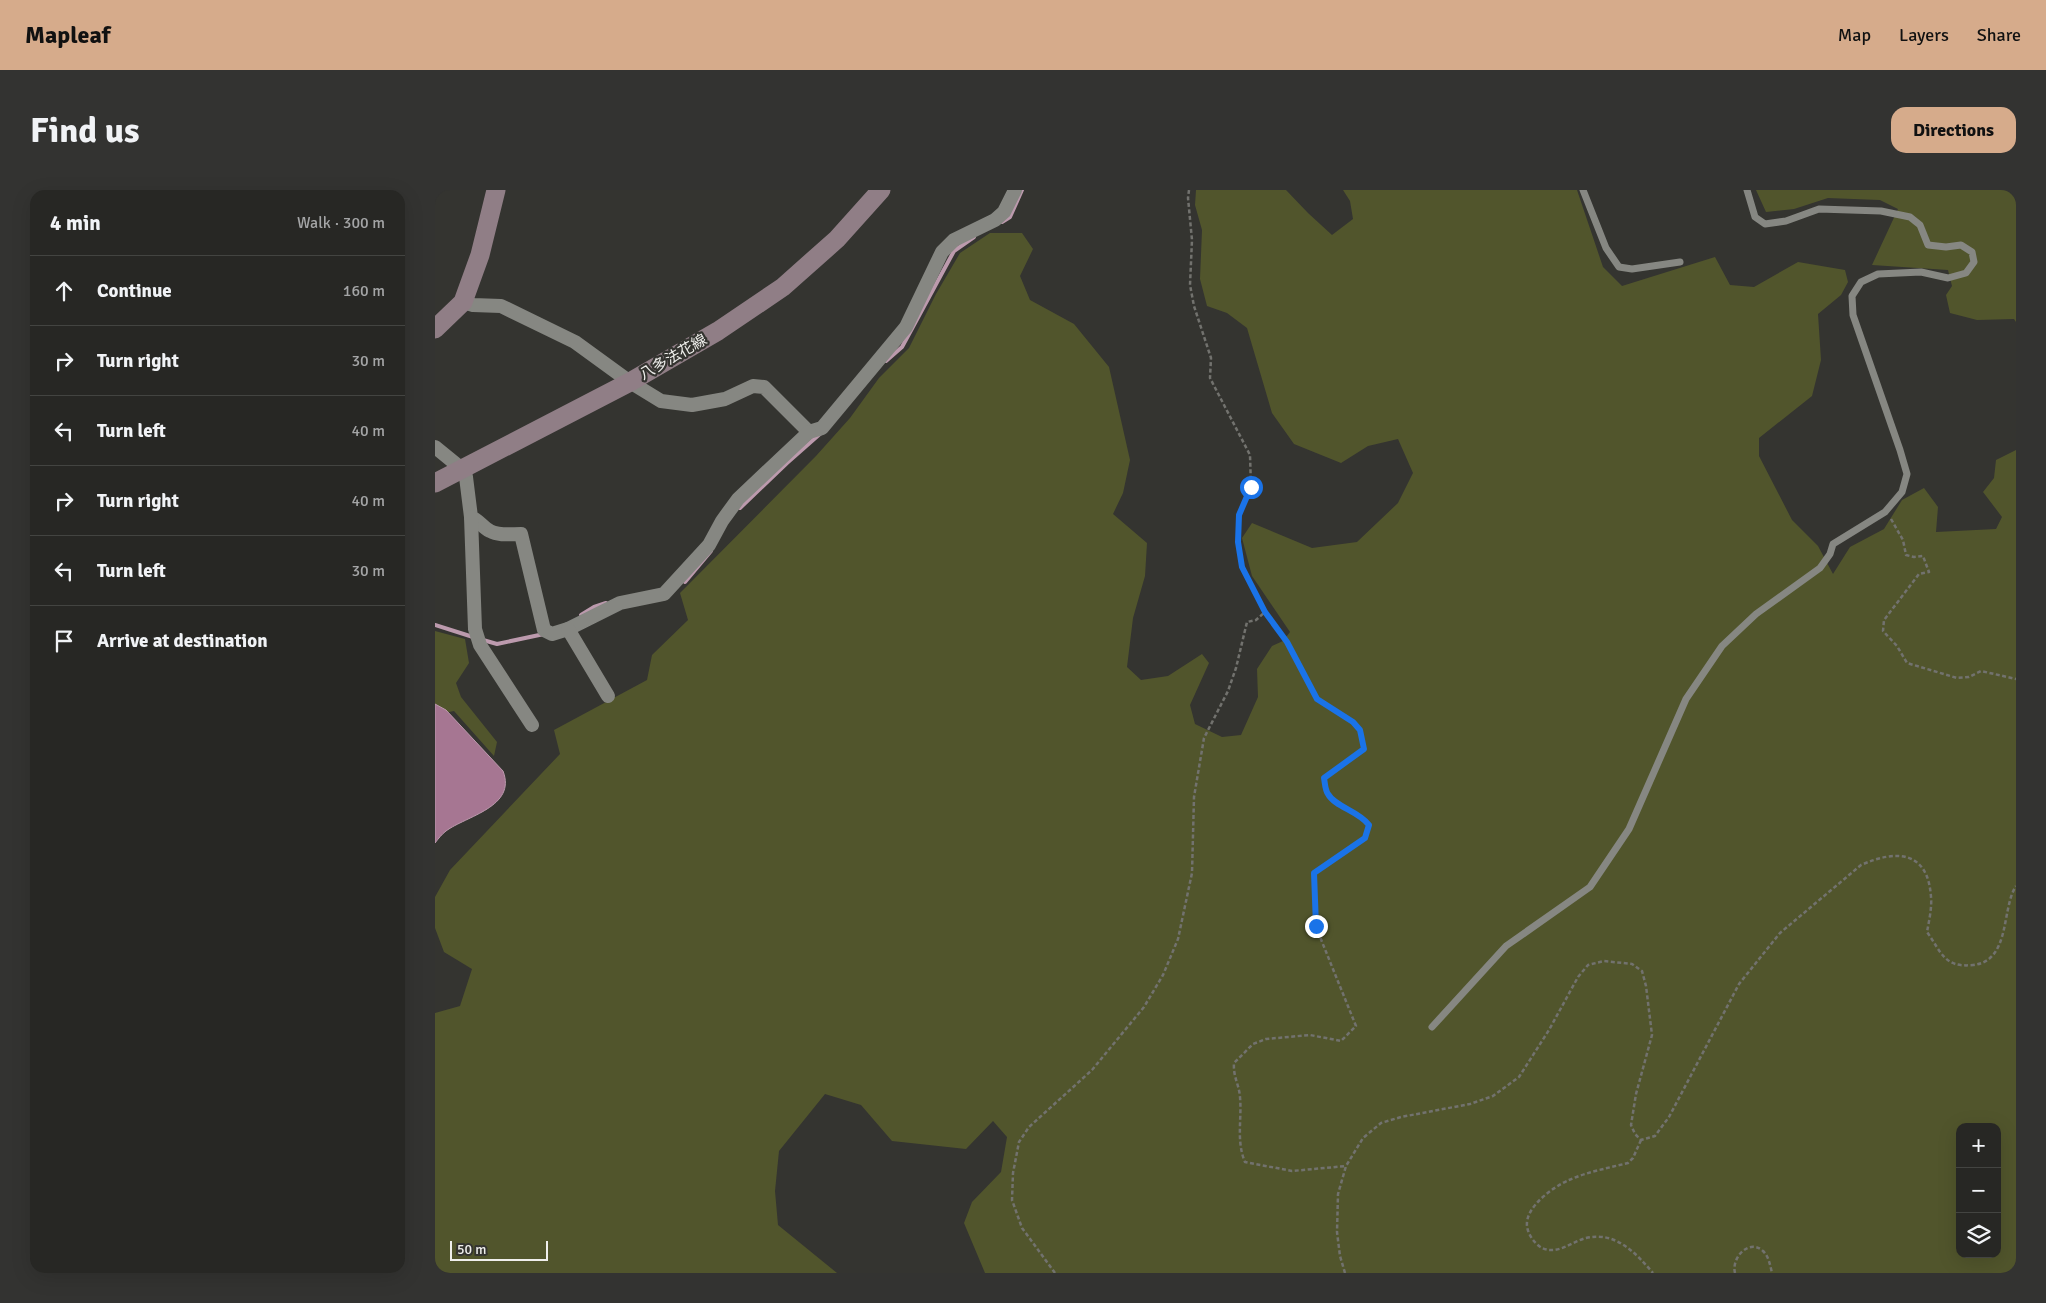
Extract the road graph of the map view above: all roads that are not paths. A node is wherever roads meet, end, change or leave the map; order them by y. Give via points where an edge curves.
1 (496, 190) edge
2 (881, 190) edge
3 (1015, 190) edge
4 (1583, 190) edge
5 (1747, 190) edge
6 (1680, 262) dead end
7 (463, 302) junction
8 (435, 329) edge
9 (630, 382) junction
10 (809, 432) junction
11 (435, 447) edge
12 (462, 469) junction
13 (435, 483) edge
14 (471, 517) junction
15 (568, 629) junction
16 (608, 696) dead end
17 (531, 725) dead end
18 (1432, 1028) dead end

1 - 7 main road via 480,255
2 - 9 main road, 八多法花線 via 837,239 783,287 719,331
3 - 10 street via 1004,212 995,220 954,240 942,252 905,327 822,428
4 - 6 lane via 1605,248 1619,267 1632,269
5 - 18 lane via 1755,217 1765,224 1786,221 1819,209 1881,211 1910,217 1920,225 1928,245 1961,245 1972,252 1975,262 1966,273 1948,278 1921,272 1878,274 1861,282 1852,296 1853,315 1907,474 1902,492 1885,512 1833,544 1820,568 1756,614 1722,646 1686,698 1629,829 1590,887 1506,946
7 - 8 main road
7 - 9 street via 501,306 575,342
9 - 10 street via 661,401 692,405 725,399 753,386 764,387
9 - 12 main road, 八多法花線
10 - 15 street via 738,499 721,521 709,545 664,594 620,603
11 - 12 street
12 - 13 main road, 八多法花線
12 - 14 street
14 - 15 street via 489,531 521,534 543,630 552,634
14 - 17 street via 475,629 480,645
15 - 16 street

